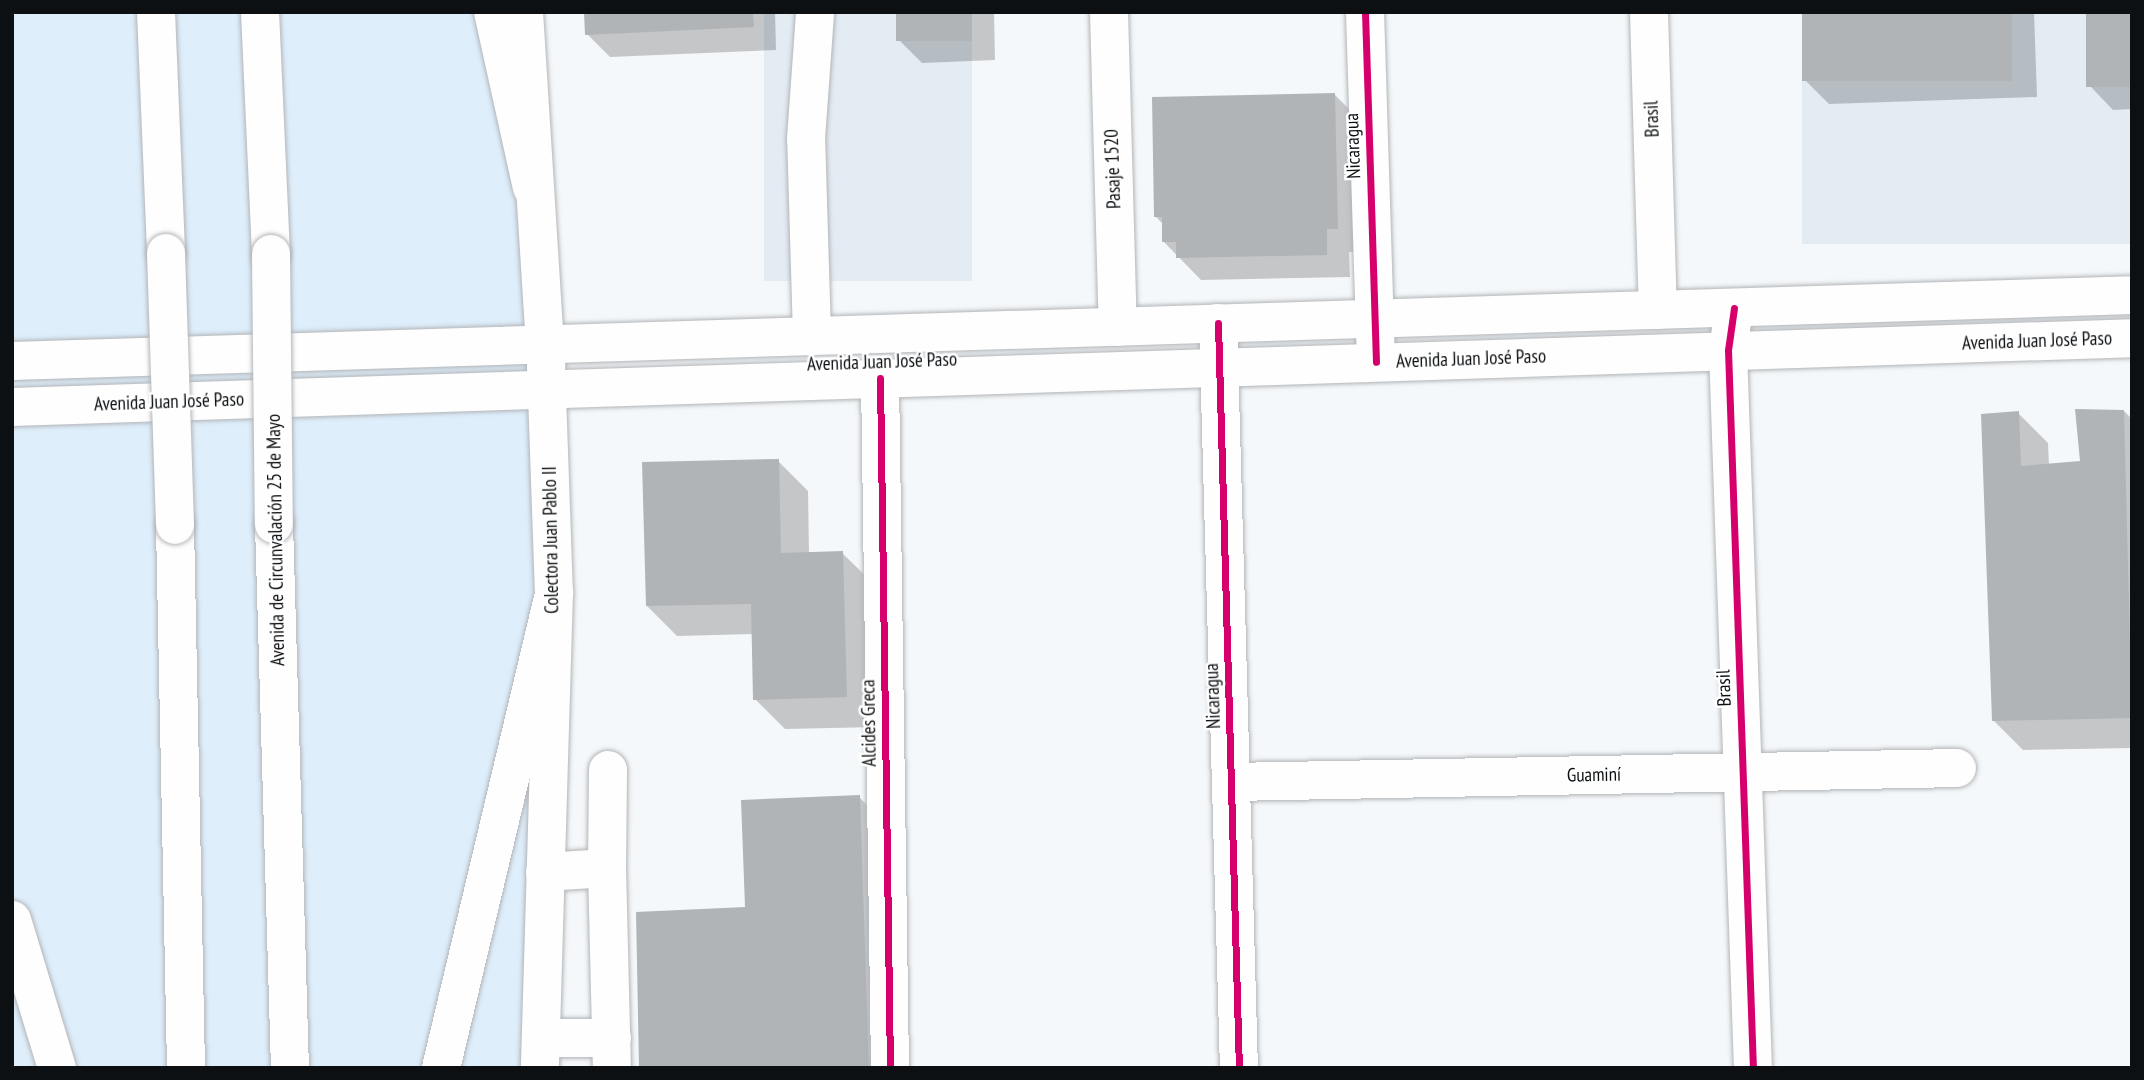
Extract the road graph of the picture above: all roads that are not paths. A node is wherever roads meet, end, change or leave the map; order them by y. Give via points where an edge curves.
1 (156, 12) edge
2 (260, 12) edge
3 (493, 12) edge
4 (524, 12) edge
5 (815, 12) edge
6 (1109, 12) edge
7 (1365, 12) edge
8 (1649, 12) edge
9 (533, 188) junction
10 (2132, 295) edge
11 (1734, 308) junction
12 (1658, 310) junction
13 (1375, 318) junction
14 (1218, 323) junction
15 (1118, 327) junction
16 (812, 336) junction
17 (2132, 338) edge
18 (545, 344) junction
19 (1728, 351) junction
20 (12, 361) edge
21 (1376, 362) junction
22 (1219, 367) junction
23 (880, 378) junction
24 (547, 390) junction
25 (12, 407) edge
26 (554, 592) junction
27 (1957, 768) dead end
28 (608, 771) dead end
29 (1743, 772) junction
30 (1231, 782) junction
31 (607, 868) junction
32 (545, 872) junction
33 (12, 920) edge
34 (540, 1053) edge
35 (612, 1053) edge
36 (57, 1068) edge
37 (186, 1068) edge
38 (290, 1068) edge
39 (441, 1068) edge
40 (890, 1068) edge
41 (1239, 1068) edge
42 (1753, 1068) edge

1 - 37 main road, bridge via 175,526
2 - 38 main road, Avenida de Circunvalación 25 de Mayo, bridge via 271,254
3 - 9 main road
4 - 9 main road, Colectora Juan Pablo II
5 - 16 main road via 806,139
6 - 15 main road, Pasaje 1520
7 - 13 main road, Nicaragua
8 - 12 main road, Brasil
9 - 18 main road, Colectora Juan Pablo II
10 - 11 main road, Avenida Juan José Paso
11 - 12 main road, Avenida Juan José Paso
11 - 19 main road, Brasil
12 - 13 main road, Avenida Juan José Paso
13 - 14 main road, Avenida Juan José Paso
13 - 21 main road, Nicaragua
14 - 15 main road, Avenida Juan José Paso
14 - 22 main road, Nicaragua
15 - 16 main road, Avenida Juan José Paso
16 - 18 main road, Avenida Juan José Paso
17 - 19 main road, Avenida Juan José Paso
18 - 20 main road, Avenida Juan José Paso
18 - 24 main road, Colectora Juan Pablo II
19 - 21 main road, Avenida Juan José Paso
19 - 29 main road, Brasil
21 - 22 main road, Avenida Juan José Paso
22 - 23 main road, Avenida Juan José Paso
22 - 30 main road, Nicaragua
23 - 24 main road, Avenida Juan José Paso
23 - 40 main road, Alcides Greca
24 - 25 main road, Avenida Juan José Paso
24 - 26 main road, Colectora Juan Pablo II
26 - 32 main road, Colectora Juan Pablo II
26 - 39 main road
27 - 29 main road, Guaminí
28 - 31 main road
29 - 30 main road, Guaminí
29 - 42 main road, Brasil
30 - 41 main road, Nicaragua
31 - 32 main road
31 - 35 main road
32 - 34 main road, Colectora Juan Pablo II
33 - 36 main road
34 - 35 main road

